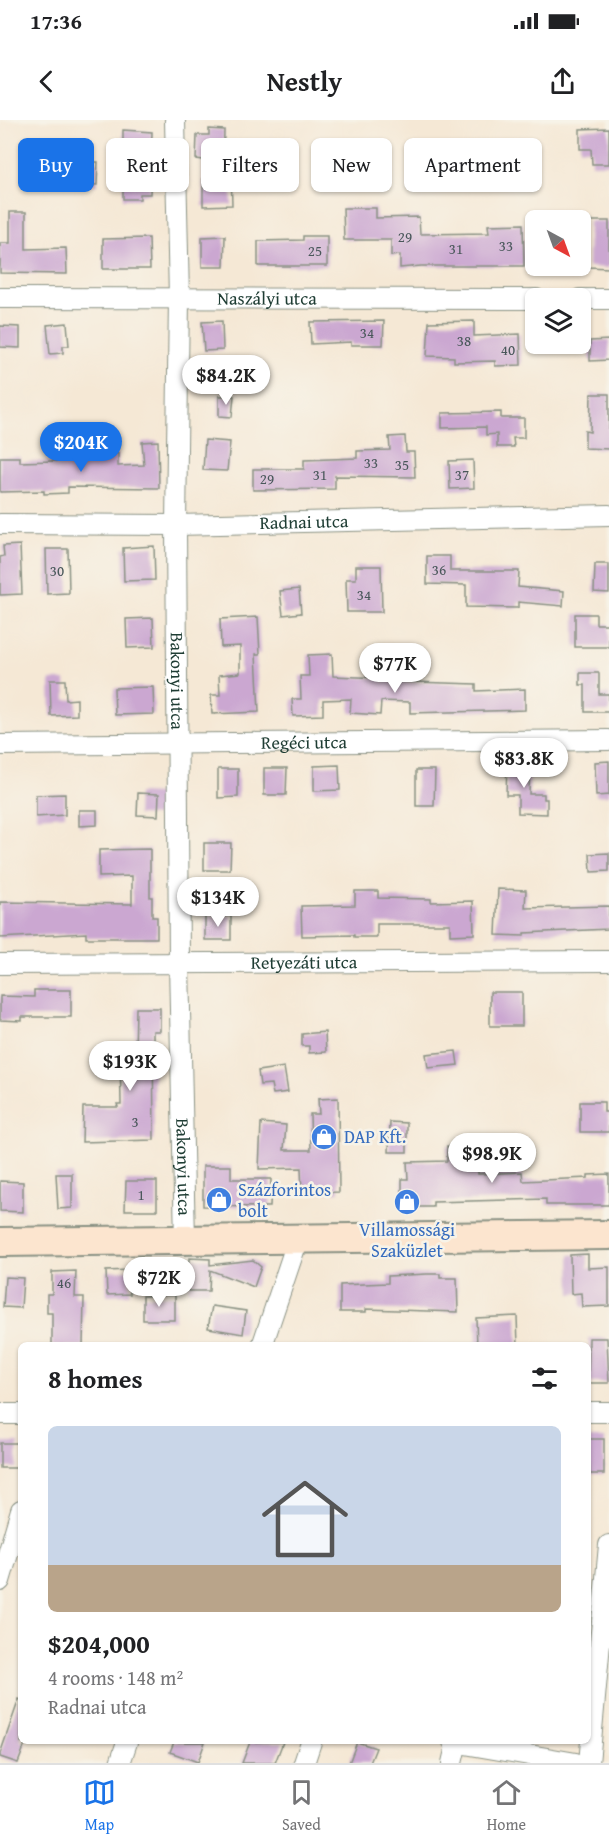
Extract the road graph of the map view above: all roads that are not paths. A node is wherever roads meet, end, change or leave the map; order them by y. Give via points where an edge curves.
1 (175, 120) edge
2 (0, 298) edge
3 (179, 298) junction
4 (525, 299) edge
5 (591, 299) edge
6 (609, 299) edge
7 (609, 515) edge
8 (0, 524) edge
9 (176, 525) junction
10 (609, 740) edge
11 (178, 743) junction
12 (0, 745) edge
13 (609, 961) edge
14 (179, 963) junction
15 (0, 964) edge
16 (609, 1235) edge
17 (298, 1239) junction
18 (185, 1241) junction
19 (0, 1242) edge
20 (263, 1342) edge
21 (591, 1412) edge
22 (609, 1412) edge
23 (0, 1414) edge
24 (18, 1414) edge
25 (18, 1520) edge
26 (609, 1545) edge
27 (0, 1581) edge
28 (595, 1618) edge
29 (591, 1715) edge
30 (126, 1744) edge
31 (310, 1744) edge
32 (455, 1744) edge
33 (467, 1744) edge
34 (590, 1744) edge
35 (120, 1763) edge
36 (304, 1763) edge
37 (452, 1763) edge
38 (576, 1763) edge
39 (589, 1763) edge

1 - 3 street, Bakonyi utca
2 - 3 street, Naszályi utca
3 - 4 street, Naszályi utca
3 - 9 street, Bakonyi utca
5 - 6 street
7 - 9 street, Radnai utca
8 - 9 street, Radnai utca
9 - 11 street, Bakonyi utca
10 - 11 street, Regéci utca
11 - 12 street, Regéci utca
11 - 14 street, Bakonyi utca
13 - 14 street, Retyezáti utca
14 - 15 street, Retyezáti utca
14 - 18 street, Bakonyi utca
16 - 17 main road
17 - 18 main road
17 - 20 street
18 - 19 main road
21 - 22 street
23 - 24 street
25 - 27 street
26 - 28 street
28 - 29 street
30 - 35 street
31 - 36 street
32 - 37 street
33 - 38 street
34 - 39 street

